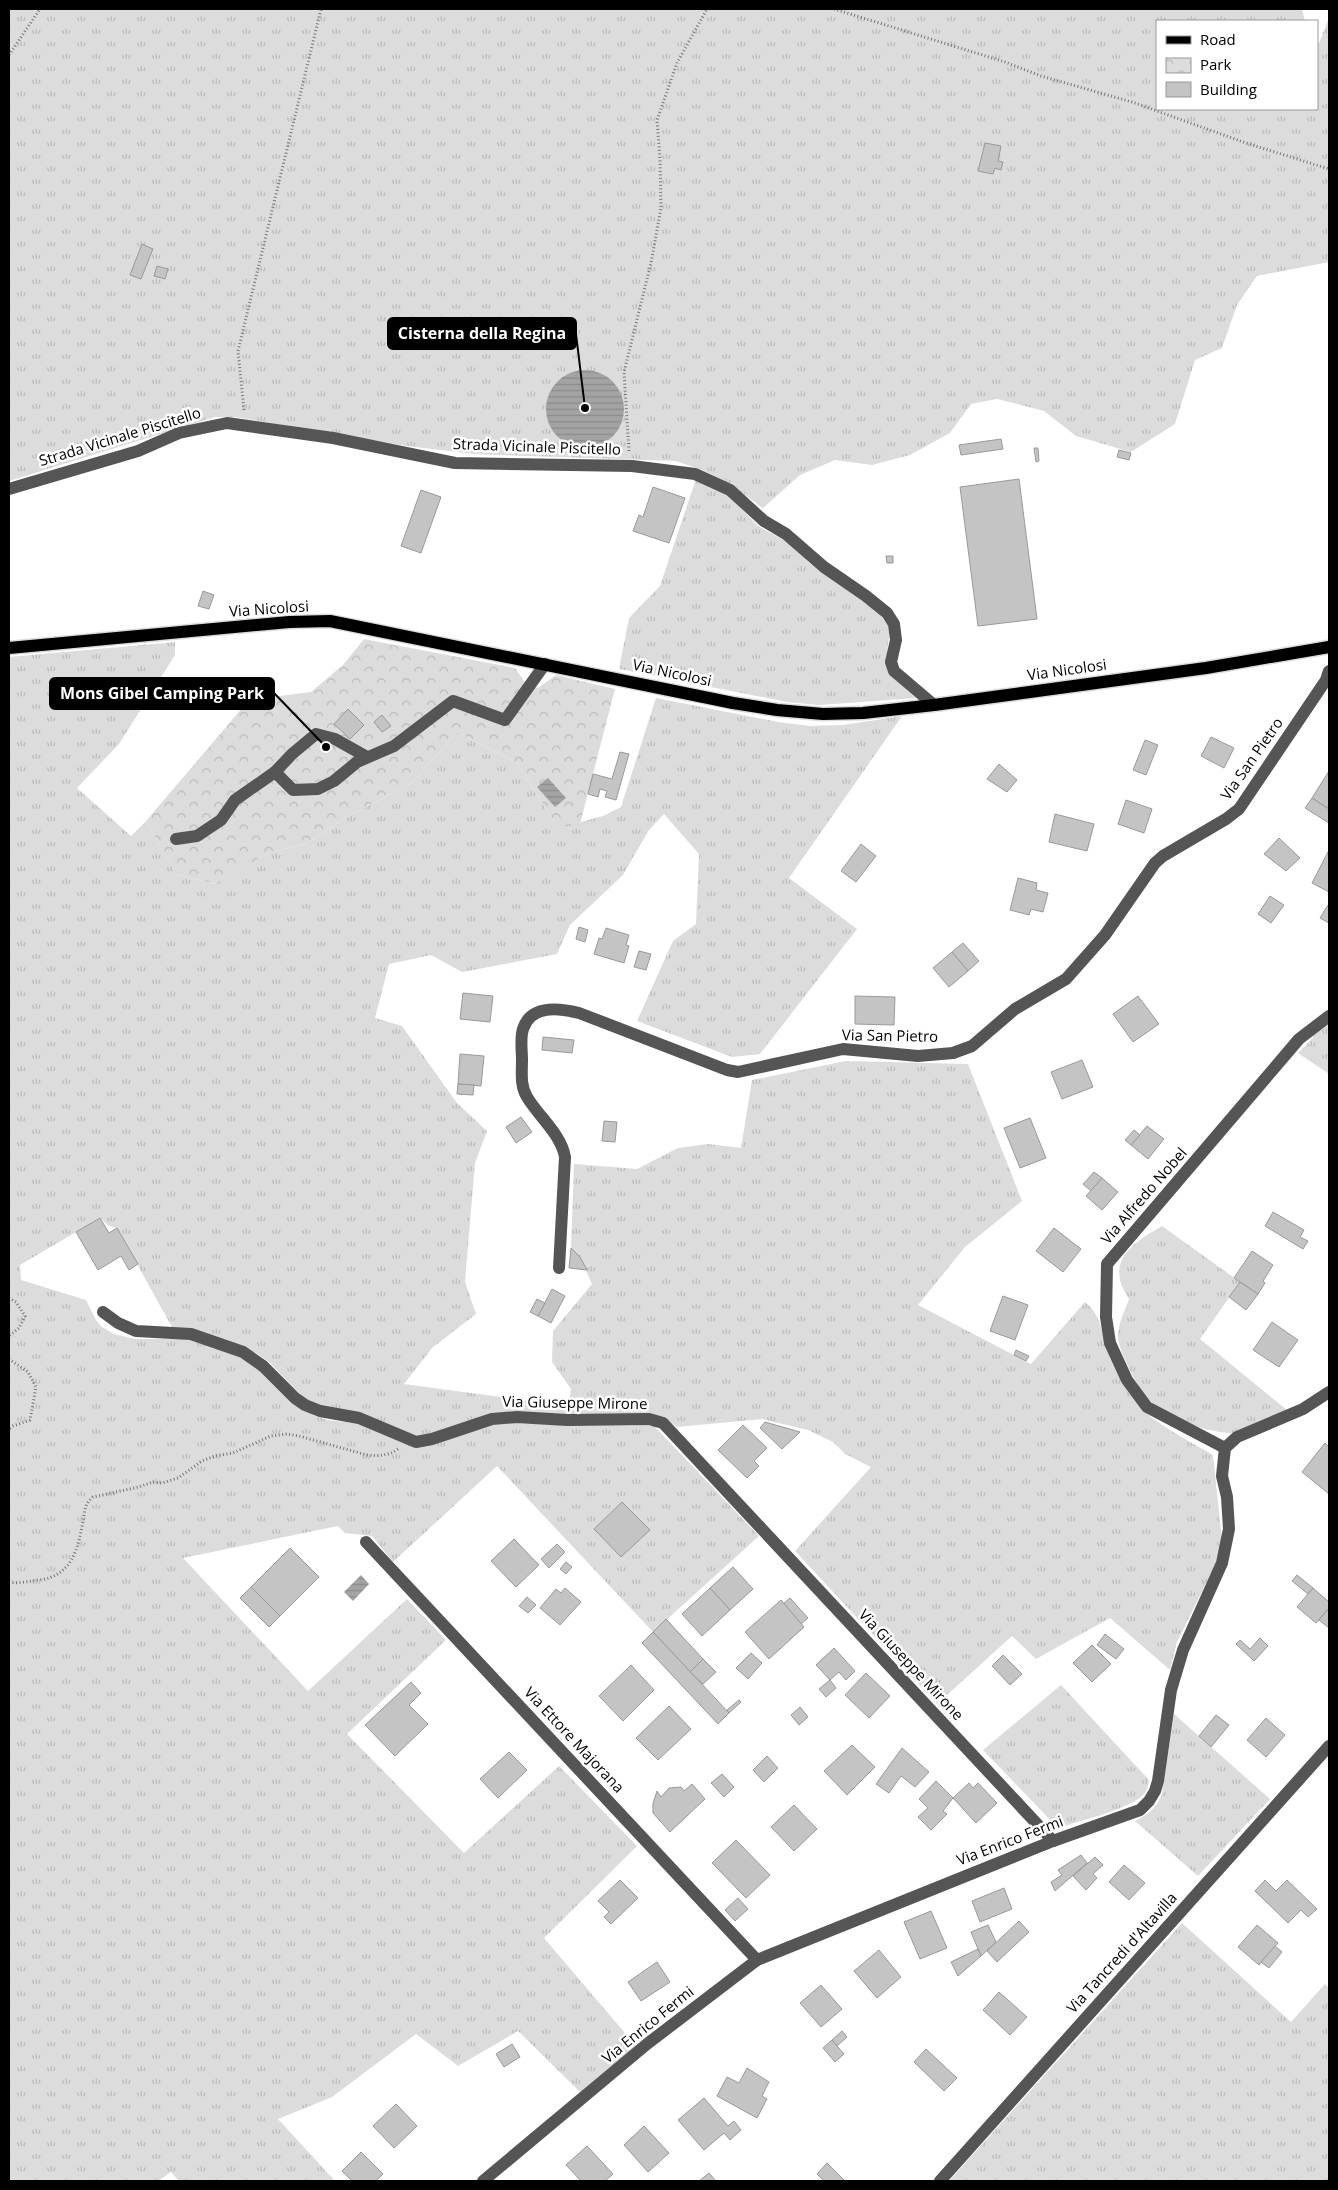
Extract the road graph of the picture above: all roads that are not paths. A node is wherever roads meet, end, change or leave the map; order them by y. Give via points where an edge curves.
1 (9, 489) edge
2 (1329, 647) edge
3 (9, 648) edge
4 (545, 664) junction
5 (1329, 672) edge
6 (934, 705) junction
7 (367, 757) junction
8 (275, 772) junction
9 (176, 839) dead end
10 (1329, 1016) edge
11 (559, 1268) dead end
12 (103, 1312) dead end
13 (1329, 1392) edge
14 (1225, 1448) junction
15 (366, 1542) dead end
16 (1329, 1746) edge
17 (1053, 1841) junction
18 (757, 1960) junction
19 (483, 2181) edge
20 (940, 2181) edge

1 - 6 street, Strada Vicinale Piscitello via 138,451 179,433 227,423 333,438 455,463 632,466 695,474 725,487 764,521 786,534 824,567 887,613 894,624 896,640 891,662 894,671
2 - 6 main road, Via Nicolosi via 1206,668
3 - 4 main road, Via Nicolosi via 289,622 330,622
4 - 6 main road, Via Nicolosi via 777,710 863,713
4 - 7 street via 505,720 453,701 394,746
5 - 11 street, Via San Pietro via 1239,809 1155,863 1105,936 1066,979 1015,1009 972,1046 953,1053 918,1056 843,1049 738,1072 579,1012 557,1008 539,1011 529,1018 523,1029 522,1081 526,1096 563,1146 565,1158
7 - 8 street via 318,790 293,790
7 - 8 street via 335,739 316,734
8 - 9 street via 235,800 213,826 197,836
10 - 14 street, Via Alfredo Nobel via 1299,1039 1107,1264 1106,1317 1110,1343 1127,1380 1147,1407
12 - 17 street, Via Giuseppe Mirone via 136,1331 191,1334 243,1352 264,1366 305,1405 359,1418 416,1442 432,1440 492,1419 517,1417 649,1419 662,1423
13 - 14 street via 1303,1410 1238,1437
14 - 17 street, Via Enrico Fermi via 1222,1476 1230,1529 1222,1563 1190,1635 1171,1690 1155,1791 1140,1810
15 - 18 street, Via Ettore Majorana
16 - 20 street, Via Tancredi d'Altavilla
17 - 18 street, Via Enrico Fermi
18 - 19 street, Via Enrico Fermi via 648,2044

